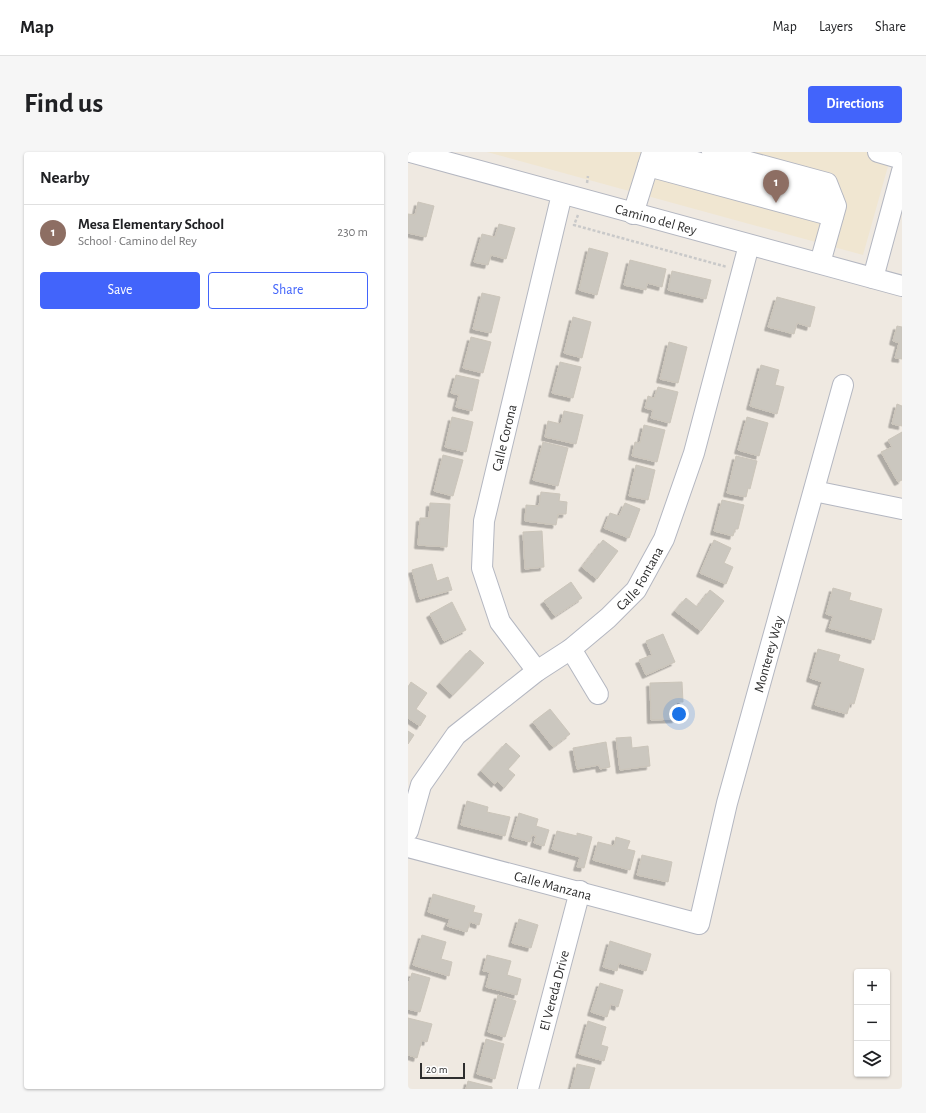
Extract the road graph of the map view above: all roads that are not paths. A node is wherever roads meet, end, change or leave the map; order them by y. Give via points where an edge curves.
1 (410, 152) edge
2 (712, 152) edge
3 (878, 152) edge
4 (653, 157) edge
5 (902, 159) edge
6 (902, 171) edge
7 (562, 194) junction
8 (833, 208) junction
9 (633, 214) junction
10 (749, 245) junction
11 (820, 263) junction
12 (873, 278) junction
13 (902, 286) edge
14 (843, 386) dead end
15 (814, 490) junction
16 (902, 509) edge
17 (571, 649) junction
18 (537, 671) junction
19 (598, 694) dead end
20 (408, 831) edge
21 (408, 847) edge
22 (580, 891) junction
23 (699, 924) joint
24 (528, 1089) edge

1 - 7 street, Camino del Rey
2 - 8 street via 826,183
3 - 5 street
4 - 8 street
4 - 9 street
6 - 12 street
7 - 9 street, Camino del Rey
7 - 18 street, Calle Corona via 484,521 482,568 500,622
8 - 11 street
9 - 10 street, Camino del Rey
10 - 11 street, Camino del Rey
10 - 17 street, Calle Fontana via 694,453 664,539 636,590
11 - 12 street, Camino del Rey
12 - 13 street, Camino del Rey
14 - 15 street, Monterey Way
15 - 16 street
15 - 23 street, Monterey Way via 727,803
17 - 18 street, Calle Fontana
17 - 19 street
18 - 20 street, Calle Fontana via 456,735 421,785
21 - 22 street, Calle Manzana
22 - 23 street, Calle Manzana
22 - 24 street, El Vereda Drive

